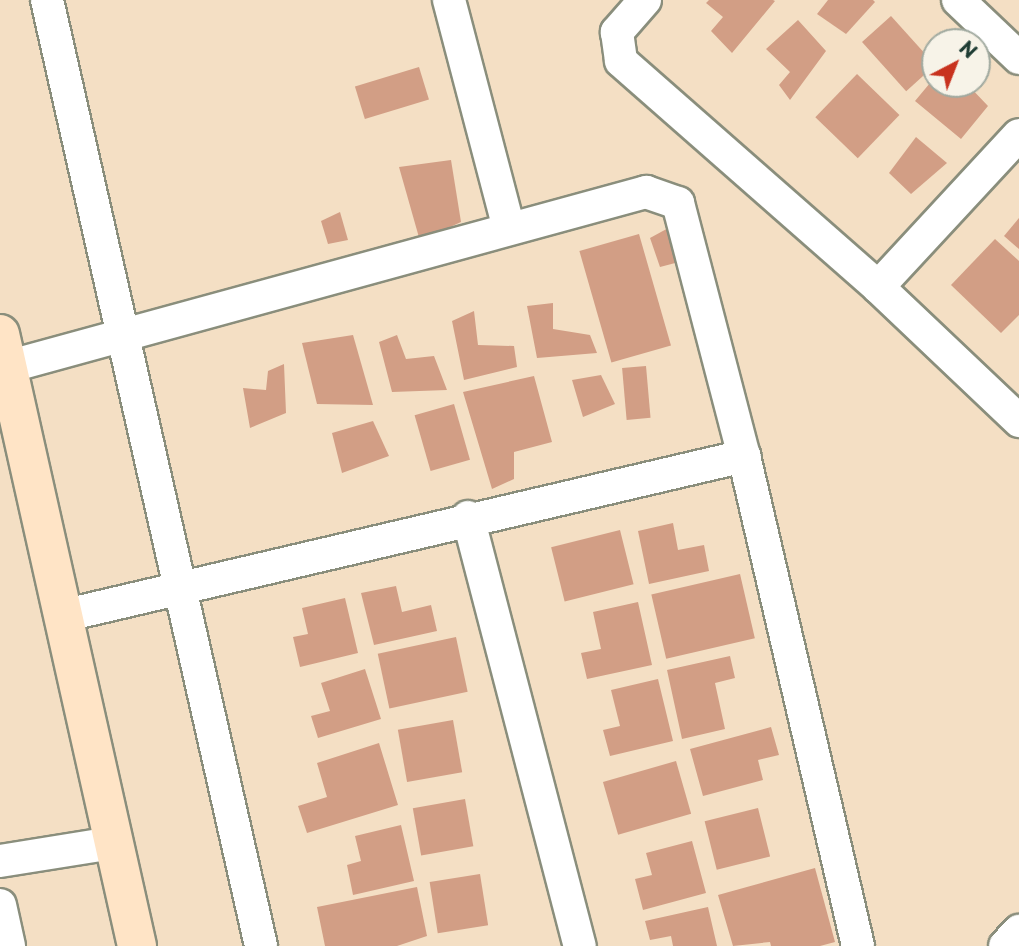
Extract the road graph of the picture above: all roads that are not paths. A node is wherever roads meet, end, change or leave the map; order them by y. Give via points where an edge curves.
1 (47, 0) edge
2 (449, 0) edge
3 (645, 0) edge
4 (958, 0) edge
5 (1019, 58) edge
6 (1019, 135) edge
7 (509, 228) junction
8 (878, 287) junction
9 (125, 337) junction
10 (4, 351) edge
11 (1019, 421) edge
12 (744, 456) junction
13 (468, 517) junction
14 (178, 588) junction
15 (62, 616) junction
16 (112, 843) junction
17 (0, 861) edge
18 (0, 905) edge
19 (1019, 931) edge
20 (9, 946) edge
21 (137, 946) edge
22 (261, 946) edge
23 (580, 946) edge
24 (858, 946) edge
25 (1005, 946) edge

1 - 9 street
2 - 7 street
3 - 8 street via 617,32 621,61
4 - 5 street
6 - 8 street
7 - 9 street
7 - 12 street via 646,192 678,203
8 - 11 street
9 - 10 street
9 - 14 street
10 - 15 main road
12 - 13 street
12 - 24 street
13 - 14 street
13 - 23 street
14 - 15 street
14 - 22 street
15 - 16 main road
16 - 17 street
16 - 21 main road
18 - 20 street
19 - 25 street

